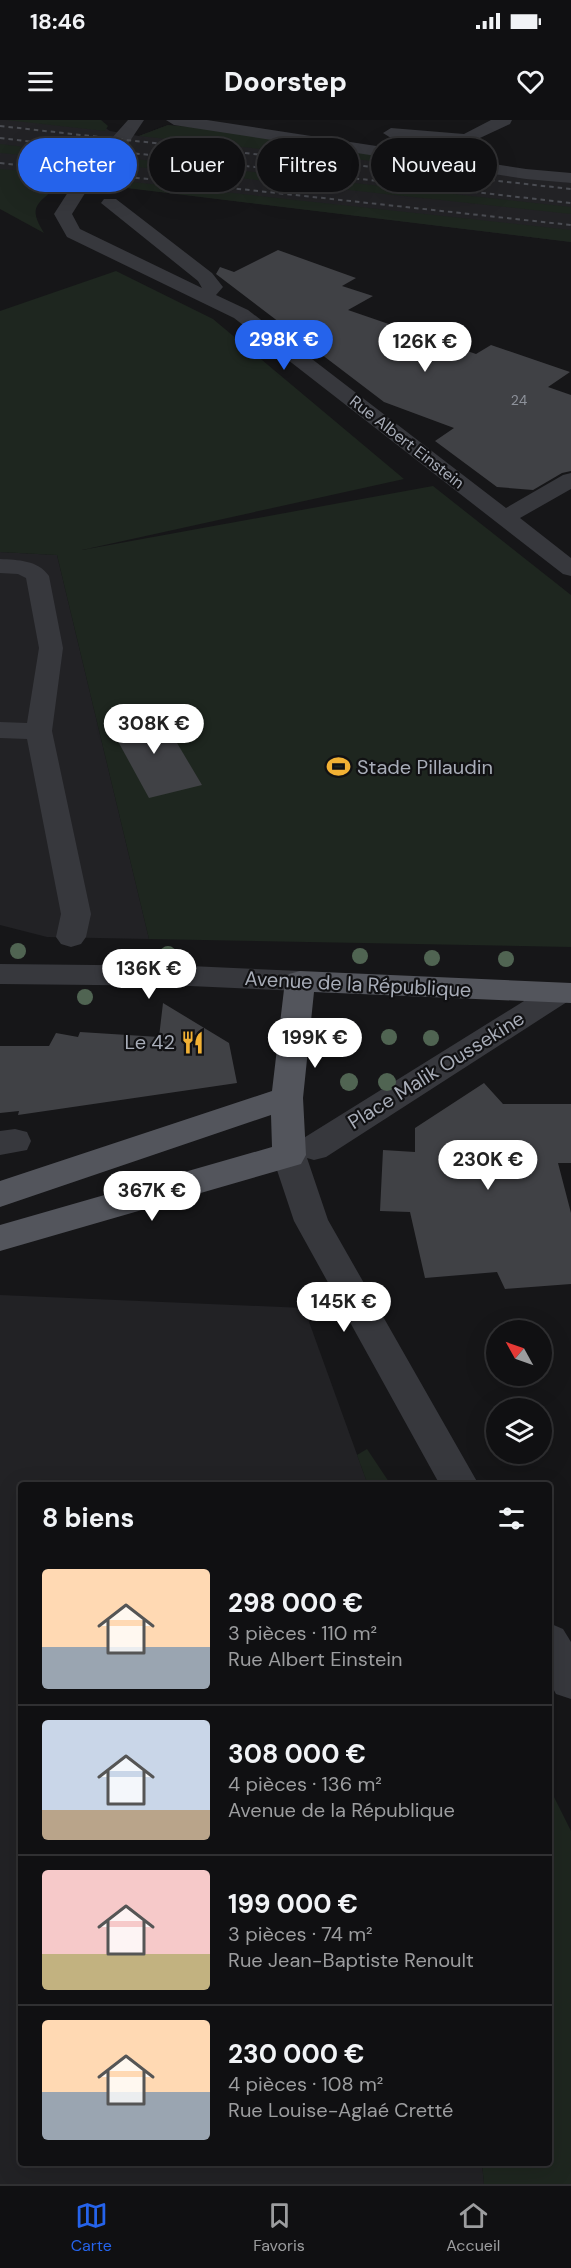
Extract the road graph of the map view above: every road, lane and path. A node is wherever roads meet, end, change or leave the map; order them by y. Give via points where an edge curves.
1 (135, 120) edge
2 (174, 120) edge
3 (504, 120) edge
4 (318, 125) dead end
5 (351, 130) dead end
6 (375, 132) dead end
7 (571, 178) edge
8 (110, 203) dead end
9 (200, 294) junction
10 (426, 458) junction
11 (403, 465) dead end
12 (571, 480) edge
13 (504, 518) junction
14 (0, 566) edge
15 (571, 569) edge
16 (0, 730) edge
17 (39, 731) junction
18 (71, 937) dead end
19 (0, 974) edge
20 (300, 981) junction
21 (565, 993) edge
22 (287, 1098) junction
23 (302, 1151) junction
24 (0, 1194) edge
25 (0, 1238) edge
26 (458, 1482) edge
27 (552, 1647) edge
28 (571, 1680) edge

1 - 9 street, Rue Albert Einstein via 85,179 63,214 73,232
2 - 7 street
3 - 6 street via 467,139
4 - 5 street
8 - 9 street via 205,277 213,288
9 - 10 street, Rue Albert Einstein via 241,314
10 - 11 street
10 - 13 street, Rue Albert Einstein
12 - 13 street
13 - 15 street, Rue Albert Einstein
14 - 17 street via 18,567 37,576 51,648
16 - 17 street
17 - 18 street via 76,914
19 - 20 street, Avenue de la République
20 - 21 main road, Avenue de la République
20 - 22 main road
21 - 23 street, Place Malik Oussekine
22 - 23 main road
22 - 24 main road
23 - 25 main road
23 - 26 street via 311,1221
27 - 28 street

